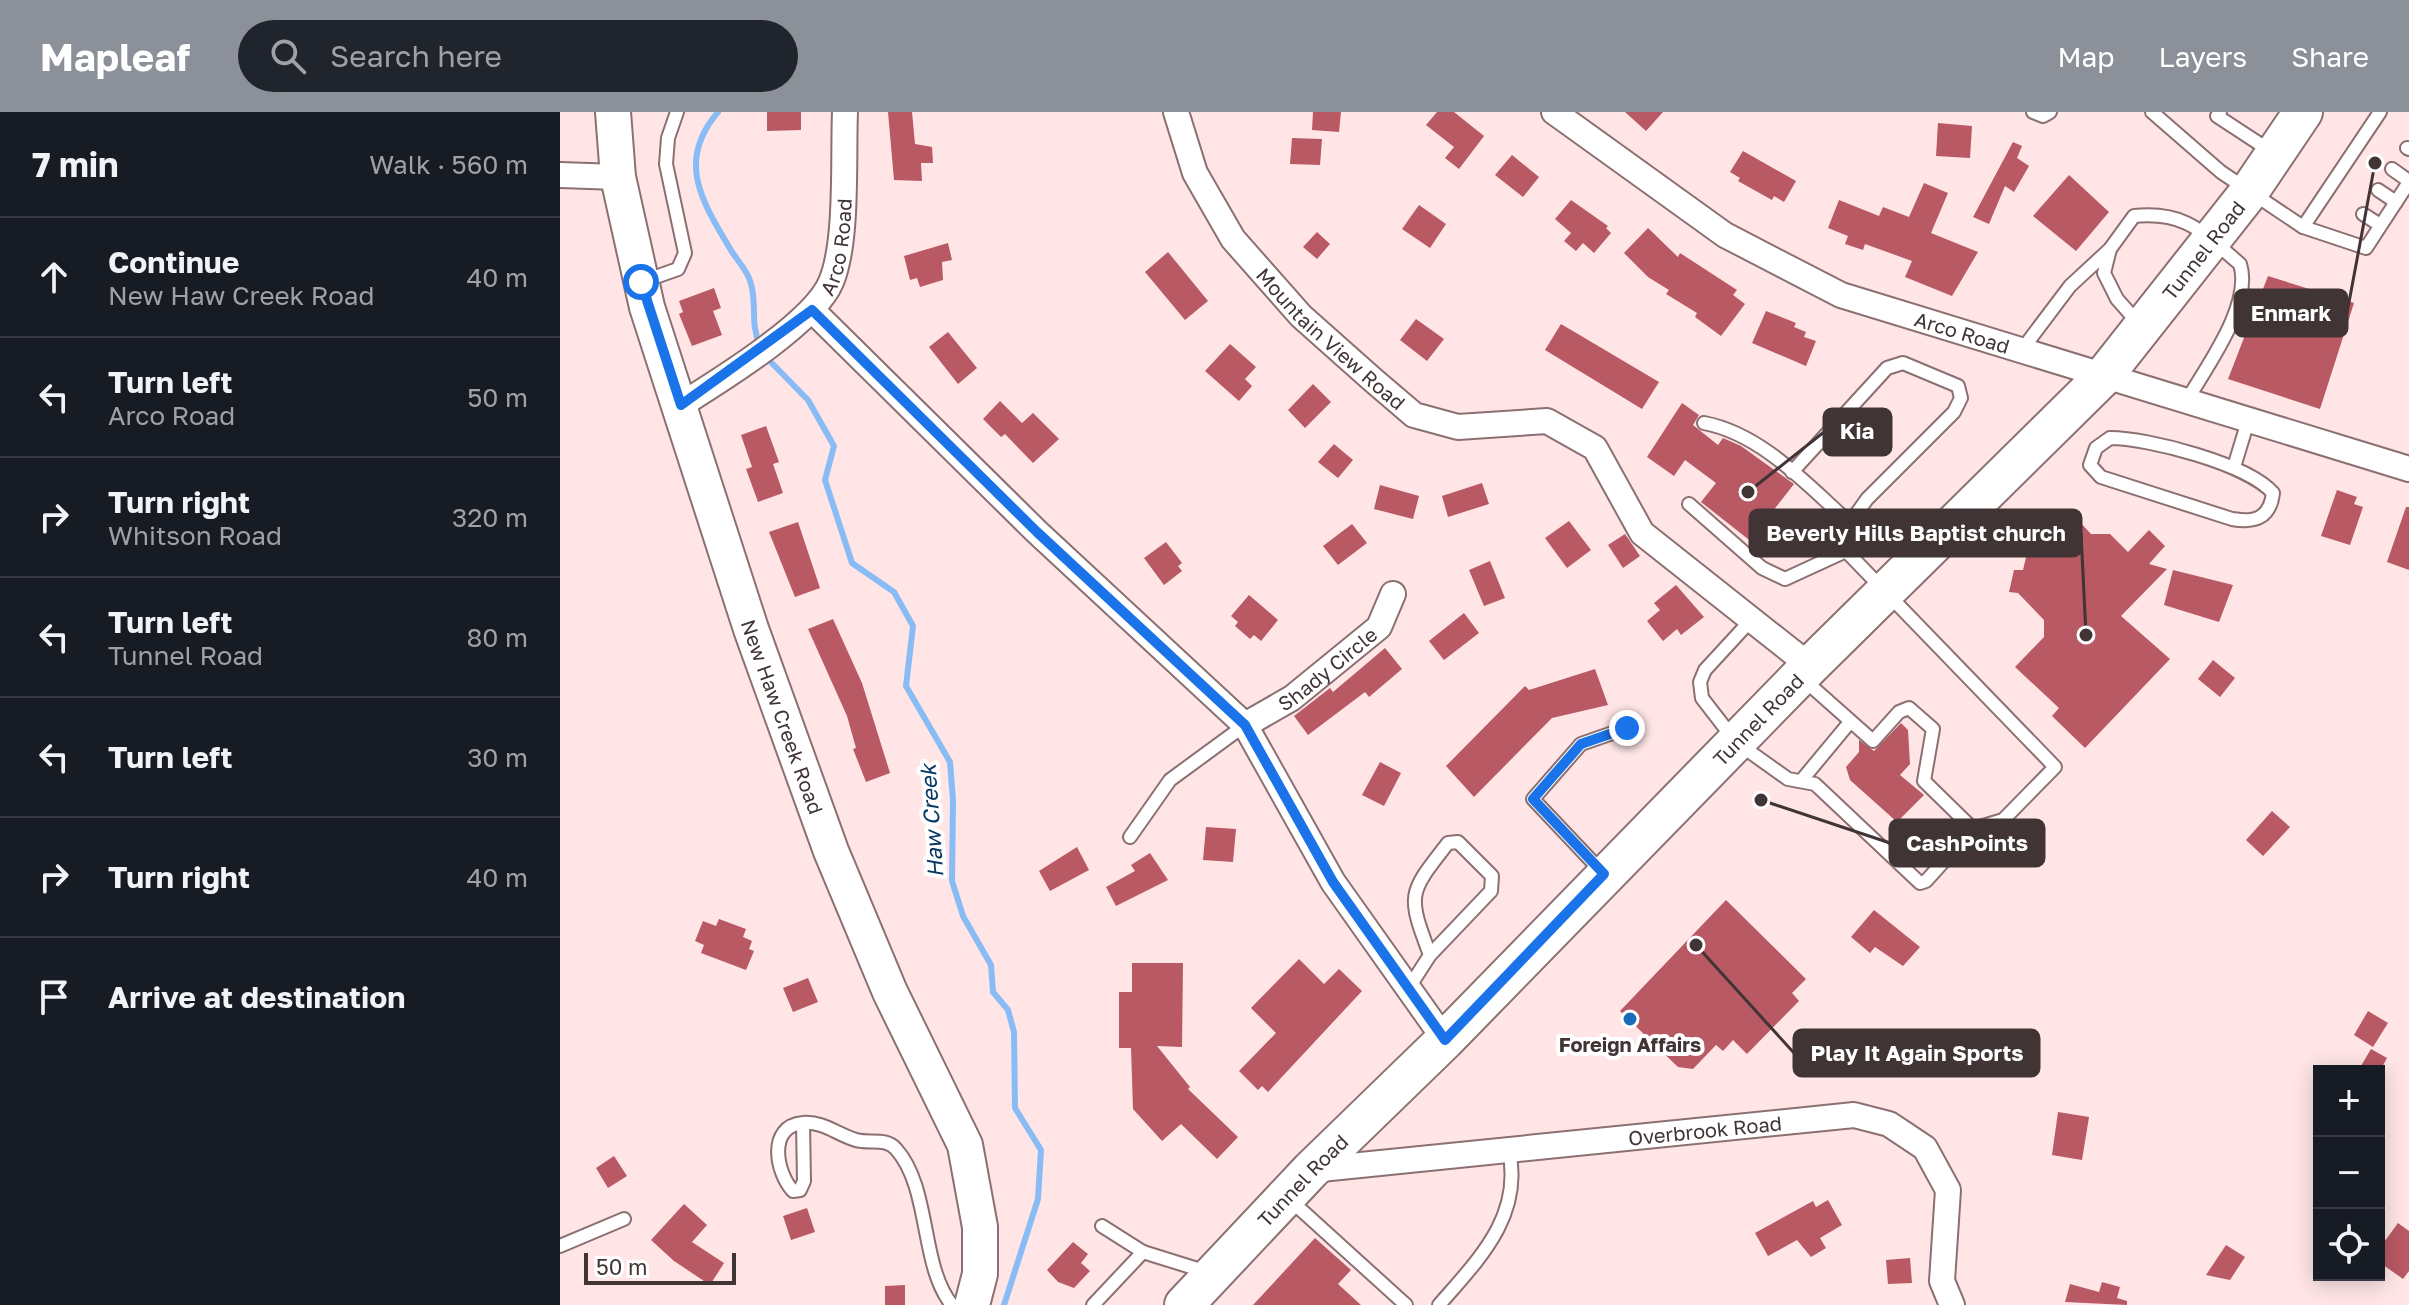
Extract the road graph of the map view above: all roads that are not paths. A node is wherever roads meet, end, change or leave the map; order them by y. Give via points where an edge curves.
1 (613, 112) edge
2 (677, 112) edge
3 (845, 112) edge
4 (1176, 112) edge
5 (1554, 112) edge
6 (2033, 112) edge
7 (2050, 112) edge
8 (2152, 112) edge
9 (2220, 112) edge
10 (2303, 112) edge
11 (2380, 112) edge
12 (2372, 124) junction
13 (2384, 132) dead end
14 (2357, 146) junction
15 (2275, 154) junction
16 (2369, 154) dead end
17 (2343, 167) junction
18 (2392, 169) dead end
19 (560, 175) edge
20 (2355, 175) dead end
21 (618, 177) junction
22 (2409, 181) edge
23 (2327, 190) junction
24 (2378, 190) dead end
25 (2249, 192) junction
26 (2340, 199) dead end
27 (2396, 202) junction
28 (2363, 214) dead end
29 (2380, 225) junction
30 (2303, 227) junction
31 (2211, 240) junction
32 (2110, 249) junction
33 (641, 282) junction
34 (812, 310) junction
35 (2142, 328) junction
36 (2021, 351) junction
37 (2103, 377) junction
38 (2186, 402) junction
39 (681, 405) junction
40 (2248, 421) junction
41 (1704, 423) dead end
42 (2234, 467) junction
43 (2409, 469) edge
44 (1792, 472) junction
45 (1689, 504) dead end
46 (1850, 523) junction
47 (1846, 551) junction
48 (1885, 593) junction
49 (1393, 594) dead end
50 (1752, 619) junction
51 (1805, 671) junction
52 (1850, 722) junction
53 (1245, 725) junction
54 (1627, 728) dead end
55 (1736, 742) junction
56 (1801, 781) junction
57 (1973, 829) junction
58 (1130, 837) dead end
59 (1604, 874) junction
60 (1430, 955) junction
61 (1408, 989) junction
62 (1445, 1040) junction
63 (803, 1123) junction
64 (1509, 1151) junction
65 (1298, 1183) junction
66 (624, 1219) dead end
67 (1102, 1226) dead end
68 (560, 1246) edge
69 (1143, 1252) junction
70 (1213, 1274) junction
71 (952, 1305) edge
72 (972, 1305) edge
73 (1093, 1305) edge
74 (1184, 1305) edge
75 (1406, 1305) edge
76 (1439, 1305) edge
77 (1952, 1305) edge

1 - 21 street, New Haw Creek Road
2 - 33 lane via 666,164 685,253 678,269
3 - 34 street, Arco Road via 839,256 831,284
4 - 50 street, Mountain View Road via 1195,173 1233,239 1332,344 1414,415 1458,427 1547,421 1595,448 1642,533
5 - 36 street, Arco Road via 1725,235 1794,274 1841,295
6 - 7 lane
8 - 25 lane
9 - 15 lane via 2217,116
10 - 15 main road, Tunnel Road
11 - 12 lane
12 - 13 lane
12 - 14 lane
14 - 16 lane
14 - 17 lane
15 - 25 main road, Tunnel Road
17 - 20 lane
17 - 23 lane
18 - 22 lane
19 - 21 street
21 - 33 street, New Haw Creek Road
22 - 27 lane
23 - 26 lane
23 - 30 lane
24 - 27 lane
25 - 30 lane
25 - 31 main road, Tunnel Road
27 - 29 lane
28 - 29 lane
29 - 30 lane via 2366,248
31 - 32 lane via 2188,220 2134,216
31 - 35 main road, Tunnel Road
31 - 38 lane via 2240,264 2243,273 2234,319
32 - 35 lane via 2104,273 2117,299
32 - 36 lane via 2070,286
33 - 39 street, New Haw Creek Road
34 - 39 street, Arco Road
34 - 53 street via 1037,532
35 - 37 main road, Tunnel Road
36 - 37 street, Arco Road
37 - 38 street, Arco Road
37 - 48 main road, Tunnel Road
38 - 40 street, Arco Road
39 - 72 street, New Haw Creek Road via 751,629 831,851 890,992 965,1145 980,1227 980,1274
40 - 42 lane
40 - 43 street, Arco Road
41 - 44 lane via 1729,428
42 - 42 lane via 2130,438 2110,438 2096,448 2090,465 2101,477 2232,519 2262,518 2273,493 2262,480
44 - 46 lane
44 - 46 lane via 1887,368 1903,363 1958,386 1961,398 1954,412 1867,499
45 - 47 lane via 1762,568 1785,579
46 - 47 lane
47 - 48 lane
48 - 51 main road, Tunnel Road
48 - 57 lane via 2055,767 2003,820
49 - 53 street, Shady Circle via 1379,627 1292,698
50 - 51 street, Mountain View Road
50 - 55 lane via 1700,682 1702,698
51 - 52 lane
51 - 55 main road, Tunnel Road
52 - 56 lane
52 - 57 lane via 1873,741 1909,708 1933,729 1924,781
53 - 58 lane via 1170,780
53 - 61 street via 1333,882
54 - 59 lane via 1581,744 1533,799
55 - 56 lane via 1788,779
55 - 59 main road, Tunnel Road
56 - 57 lane via 1815,784 1920,883
59 - 62 main road, Tunnel Road
60 - 60 lane via 1491,891 1492,876 1458,842 1448,843 1417,882 1414,911
60 - 61 lane
61 - 62 street
62 - 65 main road, Tunnel Road
63 - 63 lane via 780,1138 776,1155 793,1191 804,1181
63 - 71 lane via 895,1147 917,1197 940,1285
64 - 65 street, Overbrook Road
64 - 76 lane via 1513,1179 1507,1213 1487,1249
64 - 77 street, Overbrook Road via 1854,1115 1889,1124 1925,1148 1948,1190 1942,1281
65 - 70 main road, Tunnel Road
65 - 75 lane
66 - 68 lane
67 - 69 lane
69 - 70 lane
69 - 73 lane
70 - 74 main road, Tunnel Road

